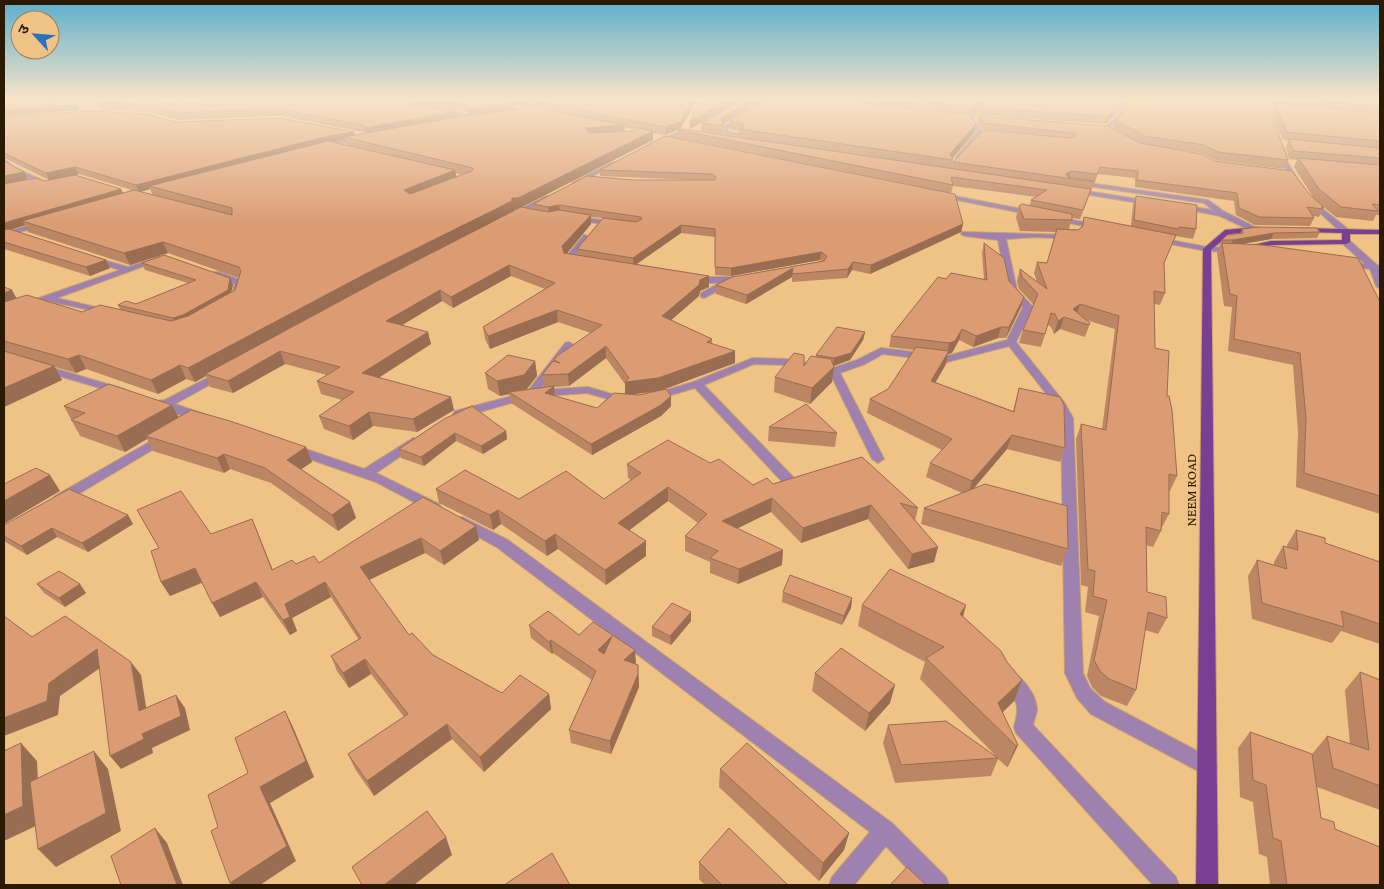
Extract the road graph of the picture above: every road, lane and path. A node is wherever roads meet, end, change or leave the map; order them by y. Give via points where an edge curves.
1 (342, 141) edge
2 (658, 141) edge
3 (675, 141) edge
4 (749, 141) edge
5 (972, 141) edge
6 (683, 143) edge
7 (759, 143) edge
8 (1289, 144) edge
9 (326, 145) junction
10 (317, 147) edge
11 (646, 148) edge
12 (345, 150) edge
13 (628, 157) edge
14 (4, 161) edge
15 (1285, 163) junction
16 (1294, 164) edge
17 (962, 166) edge
18 (1284, 173) edge
19 (1293, 174) junction
20 (584, 179) junction
21 (604, 180) edge
22 (38, 181) junction
23 (57, 182) edge
24 (1069, 182) edge
25 (30, 183) edge
26 (1302, 188) edge
27 (1064, 190) edge
28 (933, 193) edge
29 (1306, 195) edge
30 (1163, 205) edge
31 (1173, 206) edge
32 (518, 212) junction
33 (1037, 214) edge
34 (1222, 214) junction
35 (534, 215) edge
36 (1047, 216) edge
37 (568, 217) edge
38 (601, 221) junction
39 (49, 222) edge
40 (501, 222) edge
41 (1075, 222) junction
42 (628, 225) edge
43 (1104, 228) edge
44 (1255, 229) junction
45 (1264, 229) edge
46 (1291, 230) edge
47 (13, 232) junction
48 (1346, 232) junction
49 (1380, 232) edge
50 (965, 234) dead end
51 (4, 235) edge
52 (1000, 237) junction
53 (1150, 237) edge
54 (31, 238) edge
55 (1346, 242) junction
56 (1207, 248) junction
57 (1234, 250) junction
58 (1268, 253) edge
59 (84, 255) edge
60 (167, 257) edge
61 (1336, 262) edge
62 (584, 263) edge
63 (1377, 268) edge
64 (129, 270) junction
65 (204, 270) edge
66 (748, 278) edge
67 (688, 279) edge
68 (731, 281) junction
69 (1380, 286) edge
70 (704, 295) dead end
71 (47, 298) junction
72 (228, 304) edge
73 (4, 313) edge
74 (112, 314) edge
75 (1011, 342) junction
76 (569, 345) edge
77 (32, 365) edge
78 (234, 367) edge
79 (834, 371) junction
80 (698, 384) junction
81 (531, 394) junction
82 (165, 405) junction
83 (200, 416) junction
84 (450, 418) edge
85 (218, 423) edge
86 (427, 433) edge
87 (282, 445) edge
88 (878, 459) dead end
89 (365, 474) junction
90 (793, 485) edge
91 (46, 507) edge
92 (1004, 674) edge
93 (1207, 766) junction
94 (885, 830) junction
95 (840, 885) edge
96 (938, 885) edge
97 (1168, 885) edge
98 (1207, 885) edge

1 - 9 street
2 - 11 street
3 - 6 street
4 - 7 street
5 - 17 street via 952,165
8 - 15 street via 1280,143
9 - 10 street
9 - 12 street
13 - 20 street
14 - 22 street
15 - 16 street
15 - 19 street
18 - 19 street
19 - 26 street
20 - 21 street
20 - 32 street
22 - 23 street
22 - 25 street
24 - 34 street via 1206,202
27 - 30 street
28 - 33 street
29 - 48 street
31 - 34 street
32 - 35 street
32 - 40 street
34 - 44 street
36 - 41 street
37 - 38 street
38 - 42 street
38 - 62 street via 568,260
39 - 47 street
41 - 43 street
41 - 52 street via 1074,238
44 - 45 main road
44 - 56 main road via 1228,232
46 - 48 main road
47 - 51 street
47 - 54 street
48 - 49 main road
48 - 55 main road
50 - 52 street
52 - 75 street via 1013,291 1028,304
53 - 56 street
55 - 57 main road via 1271,243
55 - 63 street
56 - 57 street
56 - 93 main road, NEEM ROAD
57 - 58 street
59 - 64 street
60 - 64 street
61 - 63 street
63 - 69 street
64 - 71 street
65 - 72 street via 240,283 236,299
66 - 68 street
67 - 68 street
68 - 70 street
71 - 73 street
71 - 74 street
75 - 79 street via 947,359 881,351
75 - 93 street via 1060,404 1067,418 1074,673 1083,693 1098,708
76 - 81 street
77 - 82 street
78 - 82 street
79 - 80 street via 787,362 753,361
79 - 88 street
80 - 81 street via 626,401 588,390
80 - 90 street
81 - 84 street
82 - 83 street
83 - 85 street
83 - 91 street
86 - 89 street
87 - 89 street
89 - 94 street via 381,479 503,544
92 - 97 street via 1022,694 1028,709 1023,727
93 - 98 main road, NEEM ROAD
94 - 95 street
94 - 96 street

